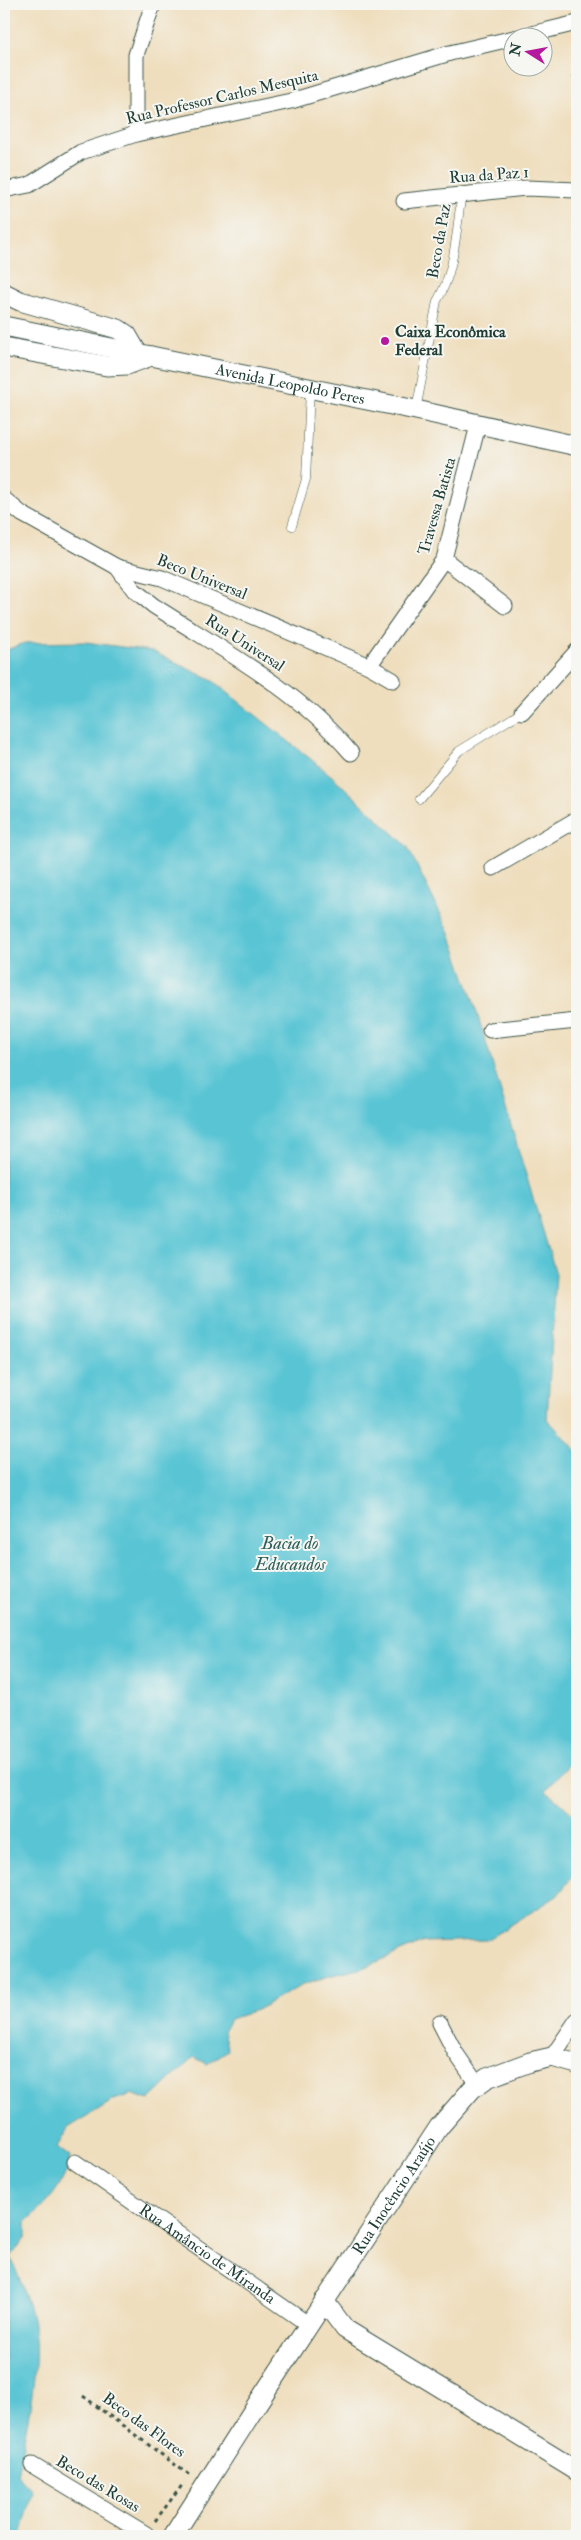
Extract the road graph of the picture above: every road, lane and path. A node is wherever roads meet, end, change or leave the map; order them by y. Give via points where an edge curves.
1 (153, 4) edge
2 (576, 27) edge
3 (554, 31) edge
4 (504, 40) edge
5 (577, 77) edge
6 (136, 134) junction
7 (4, 190) edge
8 (577, 190) edge
9 (462, 193) junction
10 (404, 201) dead end
11 (4, 293) edge
12 (4, 326) edge
13 (4, 347) edge
14 (145, 355) junction
15 (310, 389) junction
16 (416, 410) junction
17 (478, 425) junction
18 (577, 446) edge
19 (4, 499) edge
20 (292, 526) dead end
21 (444, 559) junction
22 (117, 567) junction
23 (505, 606) dead end
24 (577, 651) edge
25 (369, 666) junction
26 (393, 680) dead end
27 (522, 712) joint
28 (351, 753) dead end
29 (419, 799) dead end
30 (577, 819) edge
31 (493, 868) dead end
32 (577, 1021) edge
33 (490, 1030) dead end
34 (577, 2020) edge
35 (440, 2023) dead end
36 (552, 2057) junction
37 (577, 2064) edge
38 (477, 2084) junction
39 (75, 2162) dead end
40 (324, 2301) junction
41 (309, 2325) junction
42 (345, 2329) junction
43 (83, 2396) dead end
44 (32, 2465) dead end
45 (577, 2471) edge
46 (190, 2474) dead end
47 (146, 2535) edge
48 (173, 2536) edge

1 - 6 street via 136,55
2 - 3 street, Rua Professor Carlos Mesquita
2 - 5 lane
4 - 6 street, Rua Professor Carlos Mesquita via 450,53 291,101
6 - 7 street, Rua Professor Carlos Mesquita via 81,152 29,185
8 - 9 street, Rua da Paz 1 via 526,188
9 - 10 street, Rua da Paz 1
9 - 16 lane, Beco da Paz via 449,274 437,301
11 - 14 street via 20,301 118,329
12 - 14 street, Avenida Leopoldo Peres
13 - 14 street via 107,366 127,365
14 - 15 street, Avenida Leopoldo Peres
15 - 16 street, Avenida Leopoldo Peres
15 - 20 lane via 306,478
16 - 17 street, Avenida Leopoldo Peres
17 - 18 street, Avenida Leopoldo Peres
17 - 21 street, Travessa Batista
19 - 22 street, Beco Universal via 22,514
21 - 23 street
21 - 25 street, Travessa Batista
22 - 25 street, Beco Universal via 162,578
22 - 28 street, Rua Universal via 134,590 154,606 290,693 328,725
24 - 27 street
25 - 26 street, Beco Universal
27 - 29 lane via 459,751
30 - 31 street
32 - 33 street
34 - 36 street
35 - 38 street
36 - 37 street
36 - 38 street, Rua Inocêncio Araújo via 521,2065
38 - 40 street, Rua Inocêncio Araújo via 439,2128
39 - 41 street, Rua Amâncio de Miranda
40 - 41 street, Rua Inocêncio Araújo
40 - 42 street, Rua Amâncio de Miranda
41 - 42 street, Rua Amâncio de Miranda
41 - 48 street, Rua Inocêncio Araújo
42 - 45 street, Rua Amâncio de Miranda
43 - 46 path, Beco das Flores
44 - 47 street, Beco das Rosas

